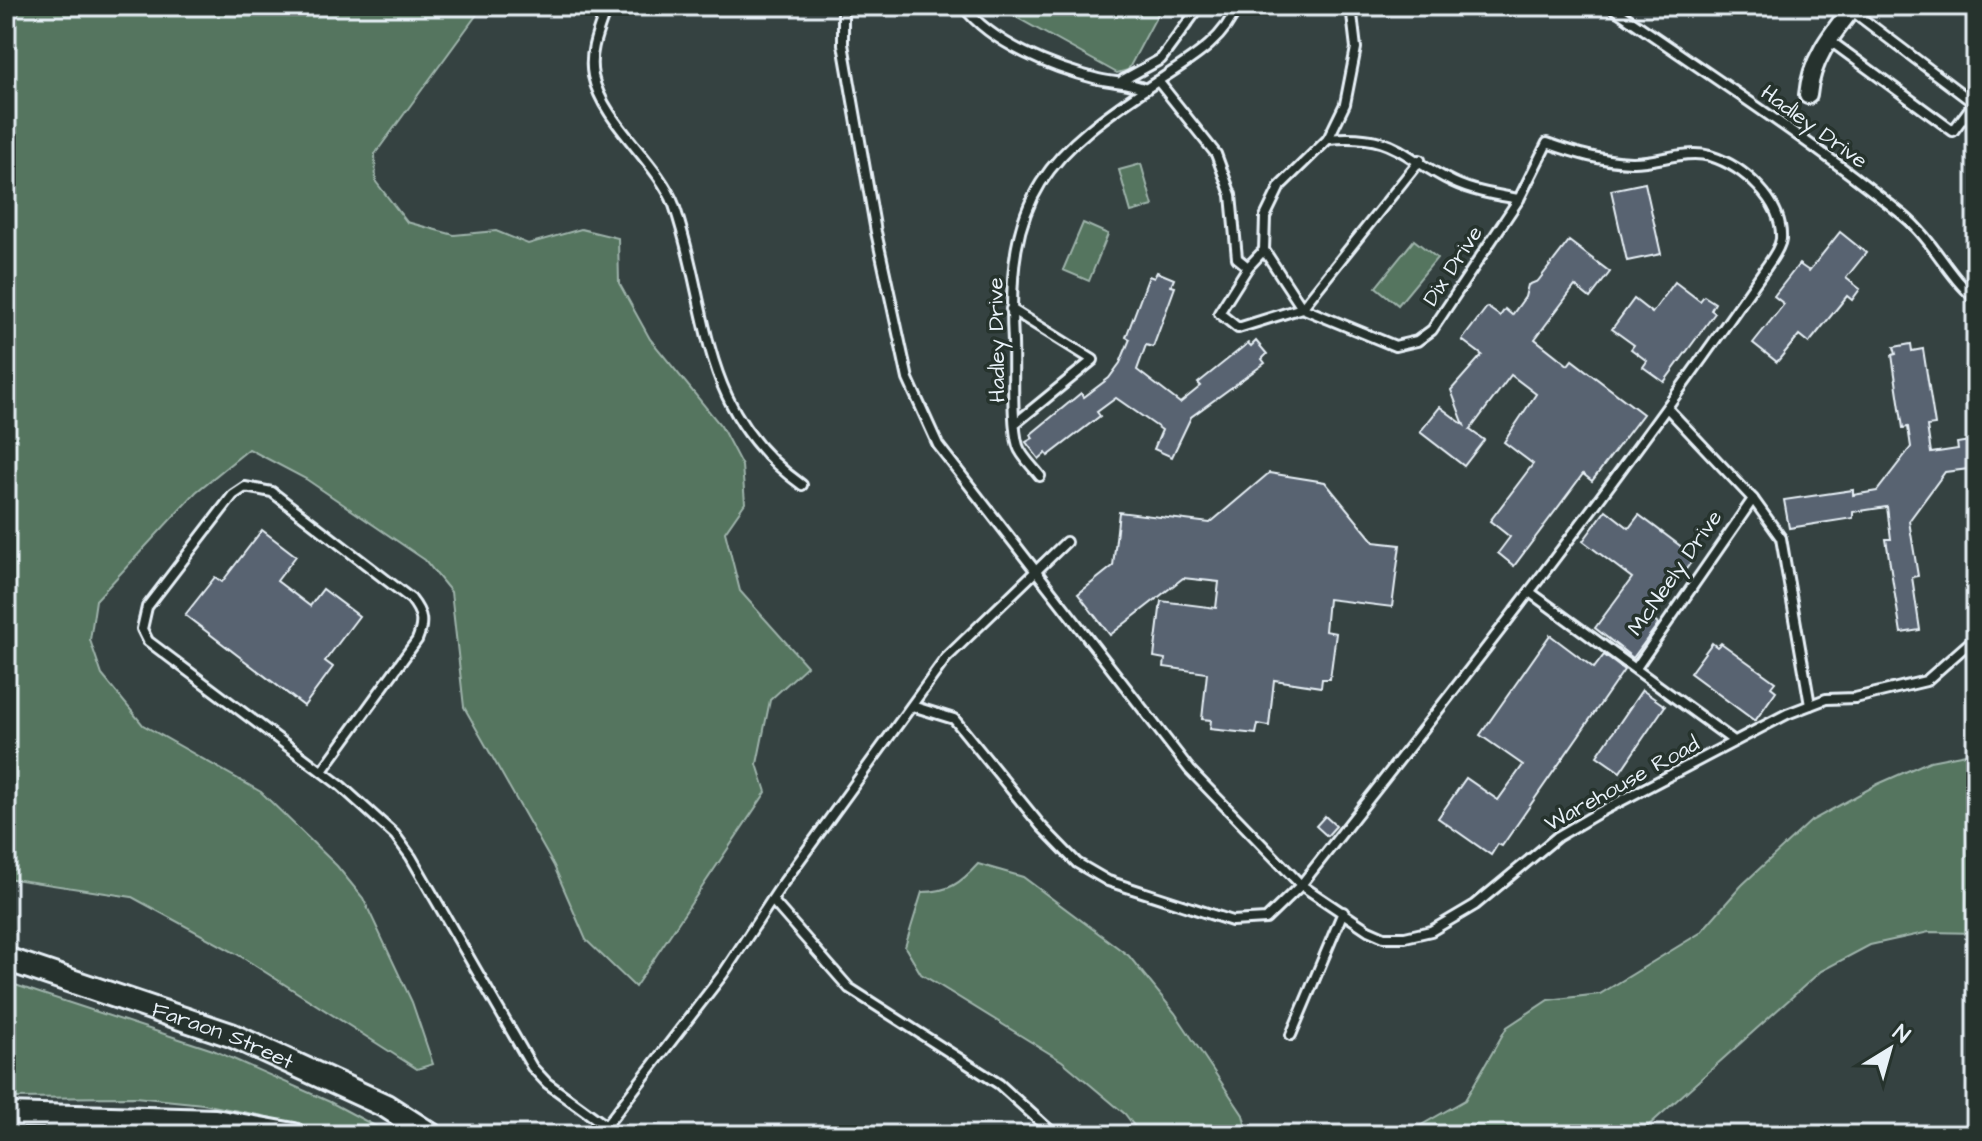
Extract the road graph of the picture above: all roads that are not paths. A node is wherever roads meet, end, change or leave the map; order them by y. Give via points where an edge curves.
1 (607, 6) edge
2 (843, 6) edge
3 (963, 6) edge
4 (1200, 6) edge
5 (1237, 6) edge
6 (1351, 6) edge
7 (1610, 6) edge
8 (1852, 8) edge
9 (1829, 40) junction
10 (1123, 80) junction
11 (1158, 81) junction
12 (1146, 89) junction
13 (1808, 95) dead end
14 (1975, 104) edge
15 (1328, 139) junction
16 (1420, 160) junction
17 (1519, 199) junction
18 (1264, 250) junction
19 (1248, 267) junction
20 (1976, 299) edge
21 (1302, 308) junction
22 (1011, 309) junction
23 (1668, 409) junction
24 (1017, 422) junction
25 (1040, 476) dead end
26 (802, 485) dead end
27 (1753, 499) junction
28 (1066, 542) dead end
29 (1035, 572) junction
30 (1531, 593) junction
31 (1976, 637) edge
32 (1636, 668) junction
33 (1810, 705) junction
34 (912, 706) junction
35 (1734, 741) junction
36 (322, 771) junction
37 (1301, 885) junction
38 (772, 900) junction
39 (1343, 912) junction
40 (6, 959) edge
41 (1291, 1035) dead end
42 (6, 1115) edge
43 (606, 1126) junction
44 (294, 1135) edge
45 (431, 1135) edge
46 (599, 1135) edge
47 (1055, 1135) edge

1 - 26 lane via 591,59 594,79 604,102 673,202 709,353 725,394 777,467
2 - 29 lane, Warehouse Road via 843,44 908,379 938,445
3 - 10 lane via 1005,41 1053,65 1101,80
4 - 10 lane via 1161,59
5 - 11 lane, Hadley Drive via 1222,33 1200,54
6 - 15 lane via 1356,48 1345,104
7 - 20 lane, Hadley Drive via 1907,218
8 - 9 street
8 - 14 lane
9 - 13 street via 1810,74
9 - 14 lane via 1953,131
10 - 12 lane
11 - 12 lane, Hadley Drive
11 - 19 lane via 1216,154 1231,195 1237,258
12 - 22 lane, Hadley Drive via 1075,140 1047,173 1027,207
15 - 16 lane via 1357,137 1393,145
15 - 18 lane via 1280,186 1265,217
16 - 17 lane via 1453,182
16 - 21 lane
17 - 21 lane, Dix Drive via 1432,330 1417,341 1395,346
17 - 23 lane, Dix Drive via 1547,143 1583,156 1631,162 1710,156 1738,170 1765,193 1778,215 1781,241
18 - 19 lane
18 - 21 lane
19 - 21 lane via 1219,313 1238,328
22 - 24 lane, Hadley Drive
22 - 24 lane via 1093,360
23 - 27 lane, McNeely Drive
23 - 30 lane
24 - 25 lane, Hadley Drive via 1018,447
27 - 32 lane, McNeely Drive
27 - 33 lane via 1781,538
28 - 29 lane
29 - 34 lane via 946,658
29 - 37 lane, Warehouse Road via 1190,770
30 - 32 lane, McNeely Drive
30 - 37 lane
31 - 33 lane, Warehouse Road via 1926,681
32 - 35 lane
33 - 35 lane, Warehouse Road
34 - 37 lane via 954,719 1041,826 1077,863 1108,881 1232,921 1266,919
34 - 38 lane
35 - 39 lane, Warehouse Road via 1557,837 1475,905 1431,931 1384,937
36 - 36 lane via 148,641 142,629 147,607 233,495 245,487 272,492 420,611 423,625 417,640
36 - 43 lane via 369,809 411,857 532,1067
37 - 39 lane, Warehouse Road
38 - 43 lane via 723,974
38 - 47 lane via 849,988 999,1084
39 - 41 lane
40 - 45 main road, Faraon Street via 231,1035 386,1106
42 - 44 main road via 215,1121
43 - 46 lane

